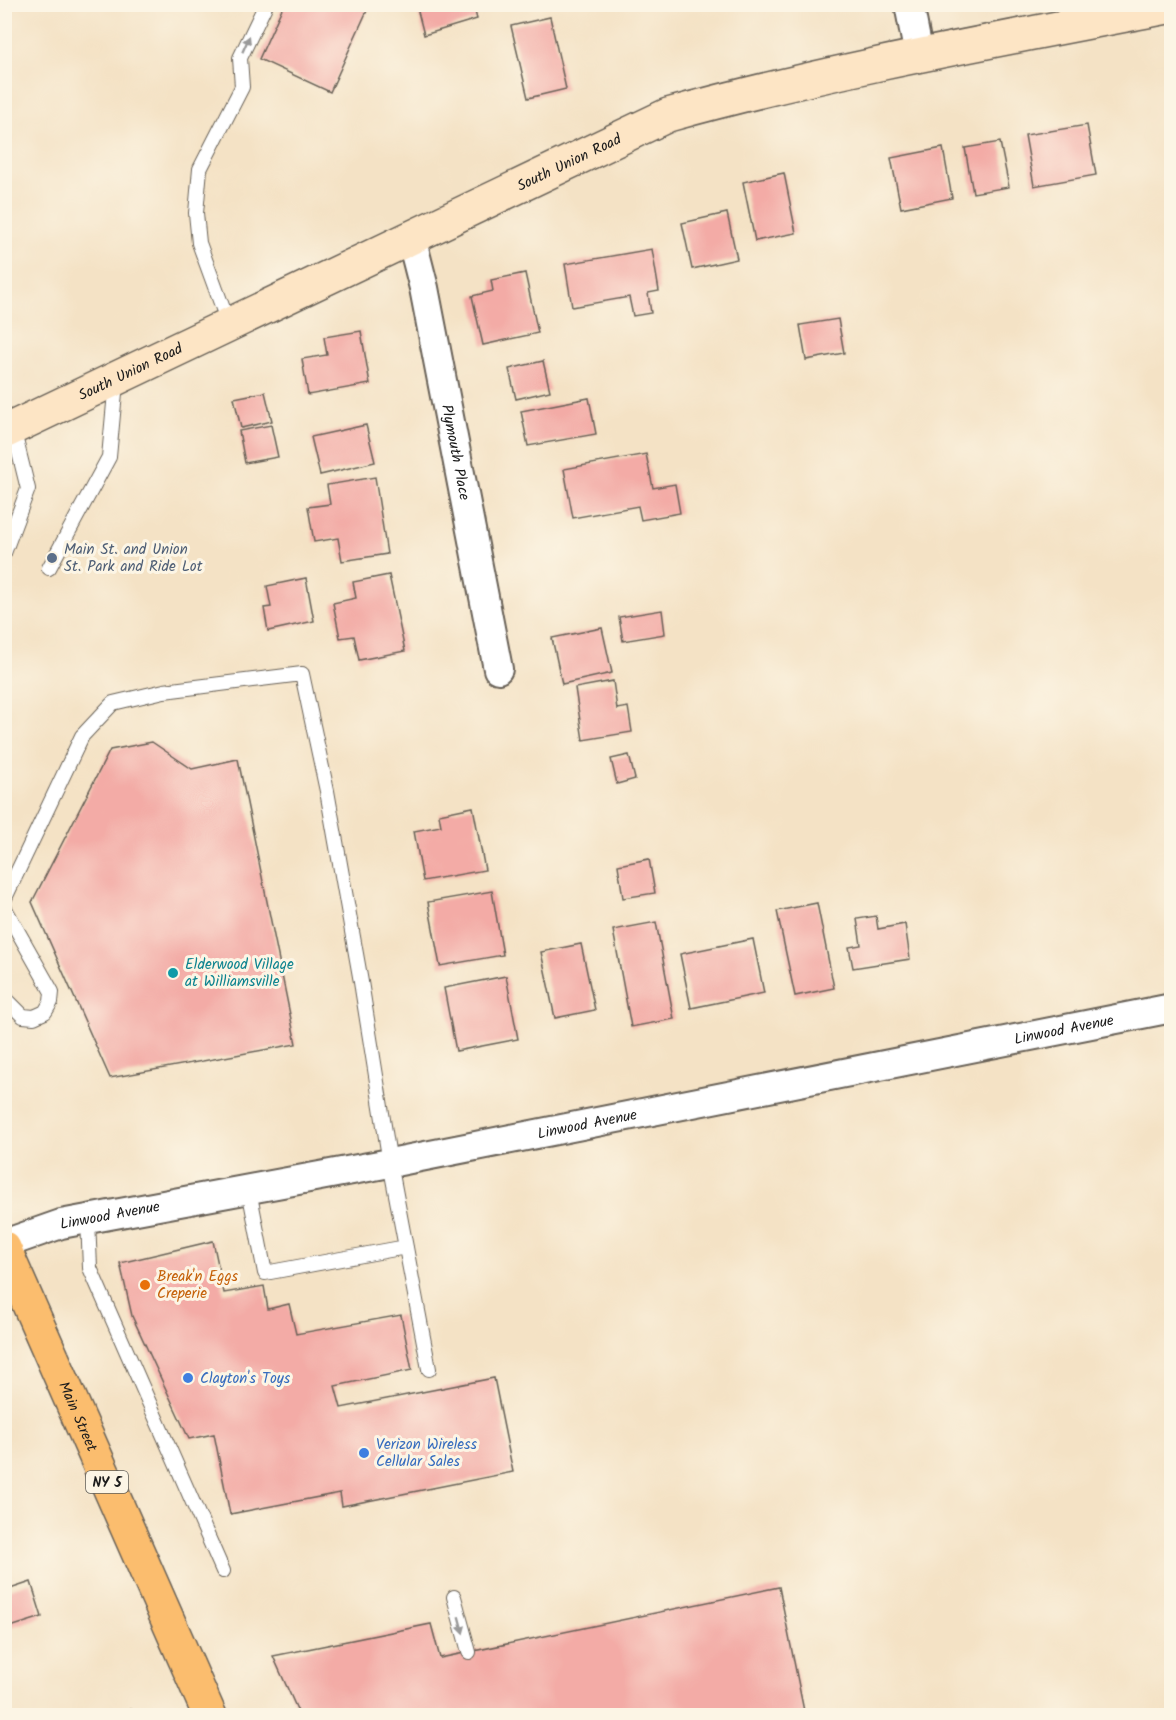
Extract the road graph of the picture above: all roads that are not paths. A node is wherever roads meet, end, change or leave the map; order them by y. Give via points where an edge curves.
1 (266, 4) edge
2 (909, 4) edge
3 (1172, 6) edge
4 (918, 56) junction
5 (411, 237) junction
6 (229, 325) junction
7 (116, 380) junction
8 (9, 430) edge
9 (4, 554) edge
10 (50, 568) dead end
11 (498, 669) dead end
12 (4, 900) edge
13 (4, 907) edge
14 (4, 998) edge
15 (1172, 1008) edge
16 (390, 1163) junction
17 (249, 1190) junction
18 (88, 1219) junction
19 (4, 1244) edge
20 (406, 1247) junction
21 (4, 1248) edge
22 (429, 1369) dead end
23 (223, 1571) dead end
24 (454, 1597) dead end
25 (469, 1652) dead end
26 (210, 1716) edge

6 -> 1 lane via 199,243 196,213 200,169 242,87 240,58
2 - 4 street
3 - 4 main road, South Union Road
4 - 5 main road, South Union Road via 668,115
5 - 6 main road, South Union Road
5 - 11 street, Plymouth Place
6 - 7 main road, South Union Road
7 - 8 main road, South Union Road
7 - 10 lane via 109,457
8 - 9 lane via 28,489
12 - 16 lane via 82,736 113,704 164,690 302,674 329,802
13 - 14 lane via 52,992 45,1012 34,1017 23,1016
15 - 16 street, Linwood Avenue
16 - 17 street, Linwood Avenue
16 - 20 lane
17 - 18 street, Linwood Avenue
17 - 20 lane via 265,1273
18 - 19 street, Linwood Avenue
18 - 23 lane via 90,1268
20 - 22 lane
21 - 26 main road, Main Street / NY 5
24 -> 25 lane

